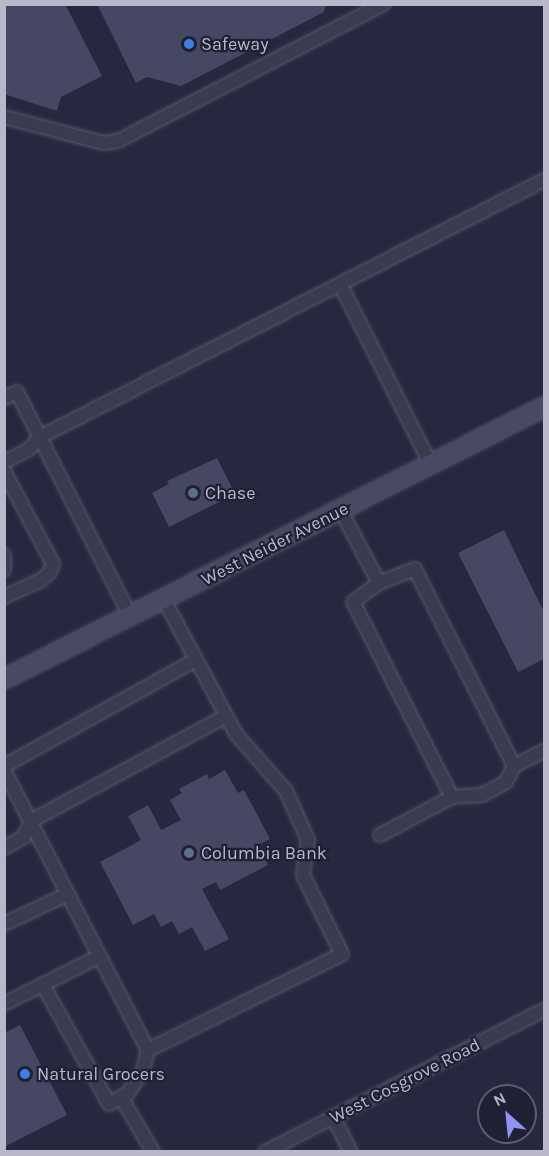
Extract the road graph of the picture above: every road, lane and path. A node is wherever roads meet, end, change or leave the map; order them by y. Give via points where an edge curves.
1 (384, 4) edge
2 (4, 117) edge
3 (544, 180) edge
4 (340, 284) junction
5 (4, 398) edge
6 (544, 407) edge
7 (40, 437) junction
8 (4, 462) edge
9 (431, 465) junction
10 (4, 471) edge
11 (341, 511) junction
12 (4, 555) edge
13 (4, 570) edge
14 (379, 583) junction
15 (4, 597) edge
16 (164, 600) junction
17 (130, 616) junction
18 (195, 660) junction
19 (4, 679) edge
20 (226, 716) junction
21 (544, 751) edge
22 (514, 765) junction
23 (4, 768) edge
24 (452, 797) junction
25 (31, 821) junction
26 (380, 835) dead end
27 (4, 848) edge
28 (68, 894) junction
29 (4, 924) edge
30 (100, 956) junction
31 (43, 985) junction
32 (4, 1004) edge
33 (544, 1010) edge
34 (148, 1050) junction
35 (122, 1097) junction
36 (333, 1117) junction
37 (153, 1152) edge
38 (266, 1152) edge
39 (351, 1152) edge

1 - 2 lane via 118,141 104,143
3 - 4 lane
4 - 7 lane
4 - 9 lane
5 - 7 lane via 17,392
6 - 9 main road, West Neider Avenue
7 - 8 lane via 28,450
7 - 17 lane
9 - 11 main road, West Neider Avenue
10 - 15 lane via 53,564 41,580
11 - 14 lane
11 - 16 main road, West Neider Avenue
12 - 13 lane
14 - 22 lane via 415,569
14 - 24 lane via 353,602
16 - 17 main road, West Neider Avenue
16 - 18 lane
17 - 19 main road, West Neider Avenue
18 - 20 lane
18 - 23 lane
20 - 25 lane
20 - 34 lane via 236,734 286,790 308,840 303,875 342,954
21 - 22 lane
22 - 24 lane via 506,782 482,795
23 - 25 lane
24 - 26 lane
25 - 27 lane via 24,837
25 - 28 lane
28 - 29 lane
28 - 30 lane
30 - 31 lane
30 - 34 lane
31 - 32 lane
31 - 35 lane via 109,1104
33 - 36 lane, West Cosgrove Road
34 - 35 lane via 143,1071
35 - 37 lane
36 - 38 lane, West Cosgrove Road
36 - 39 lane

